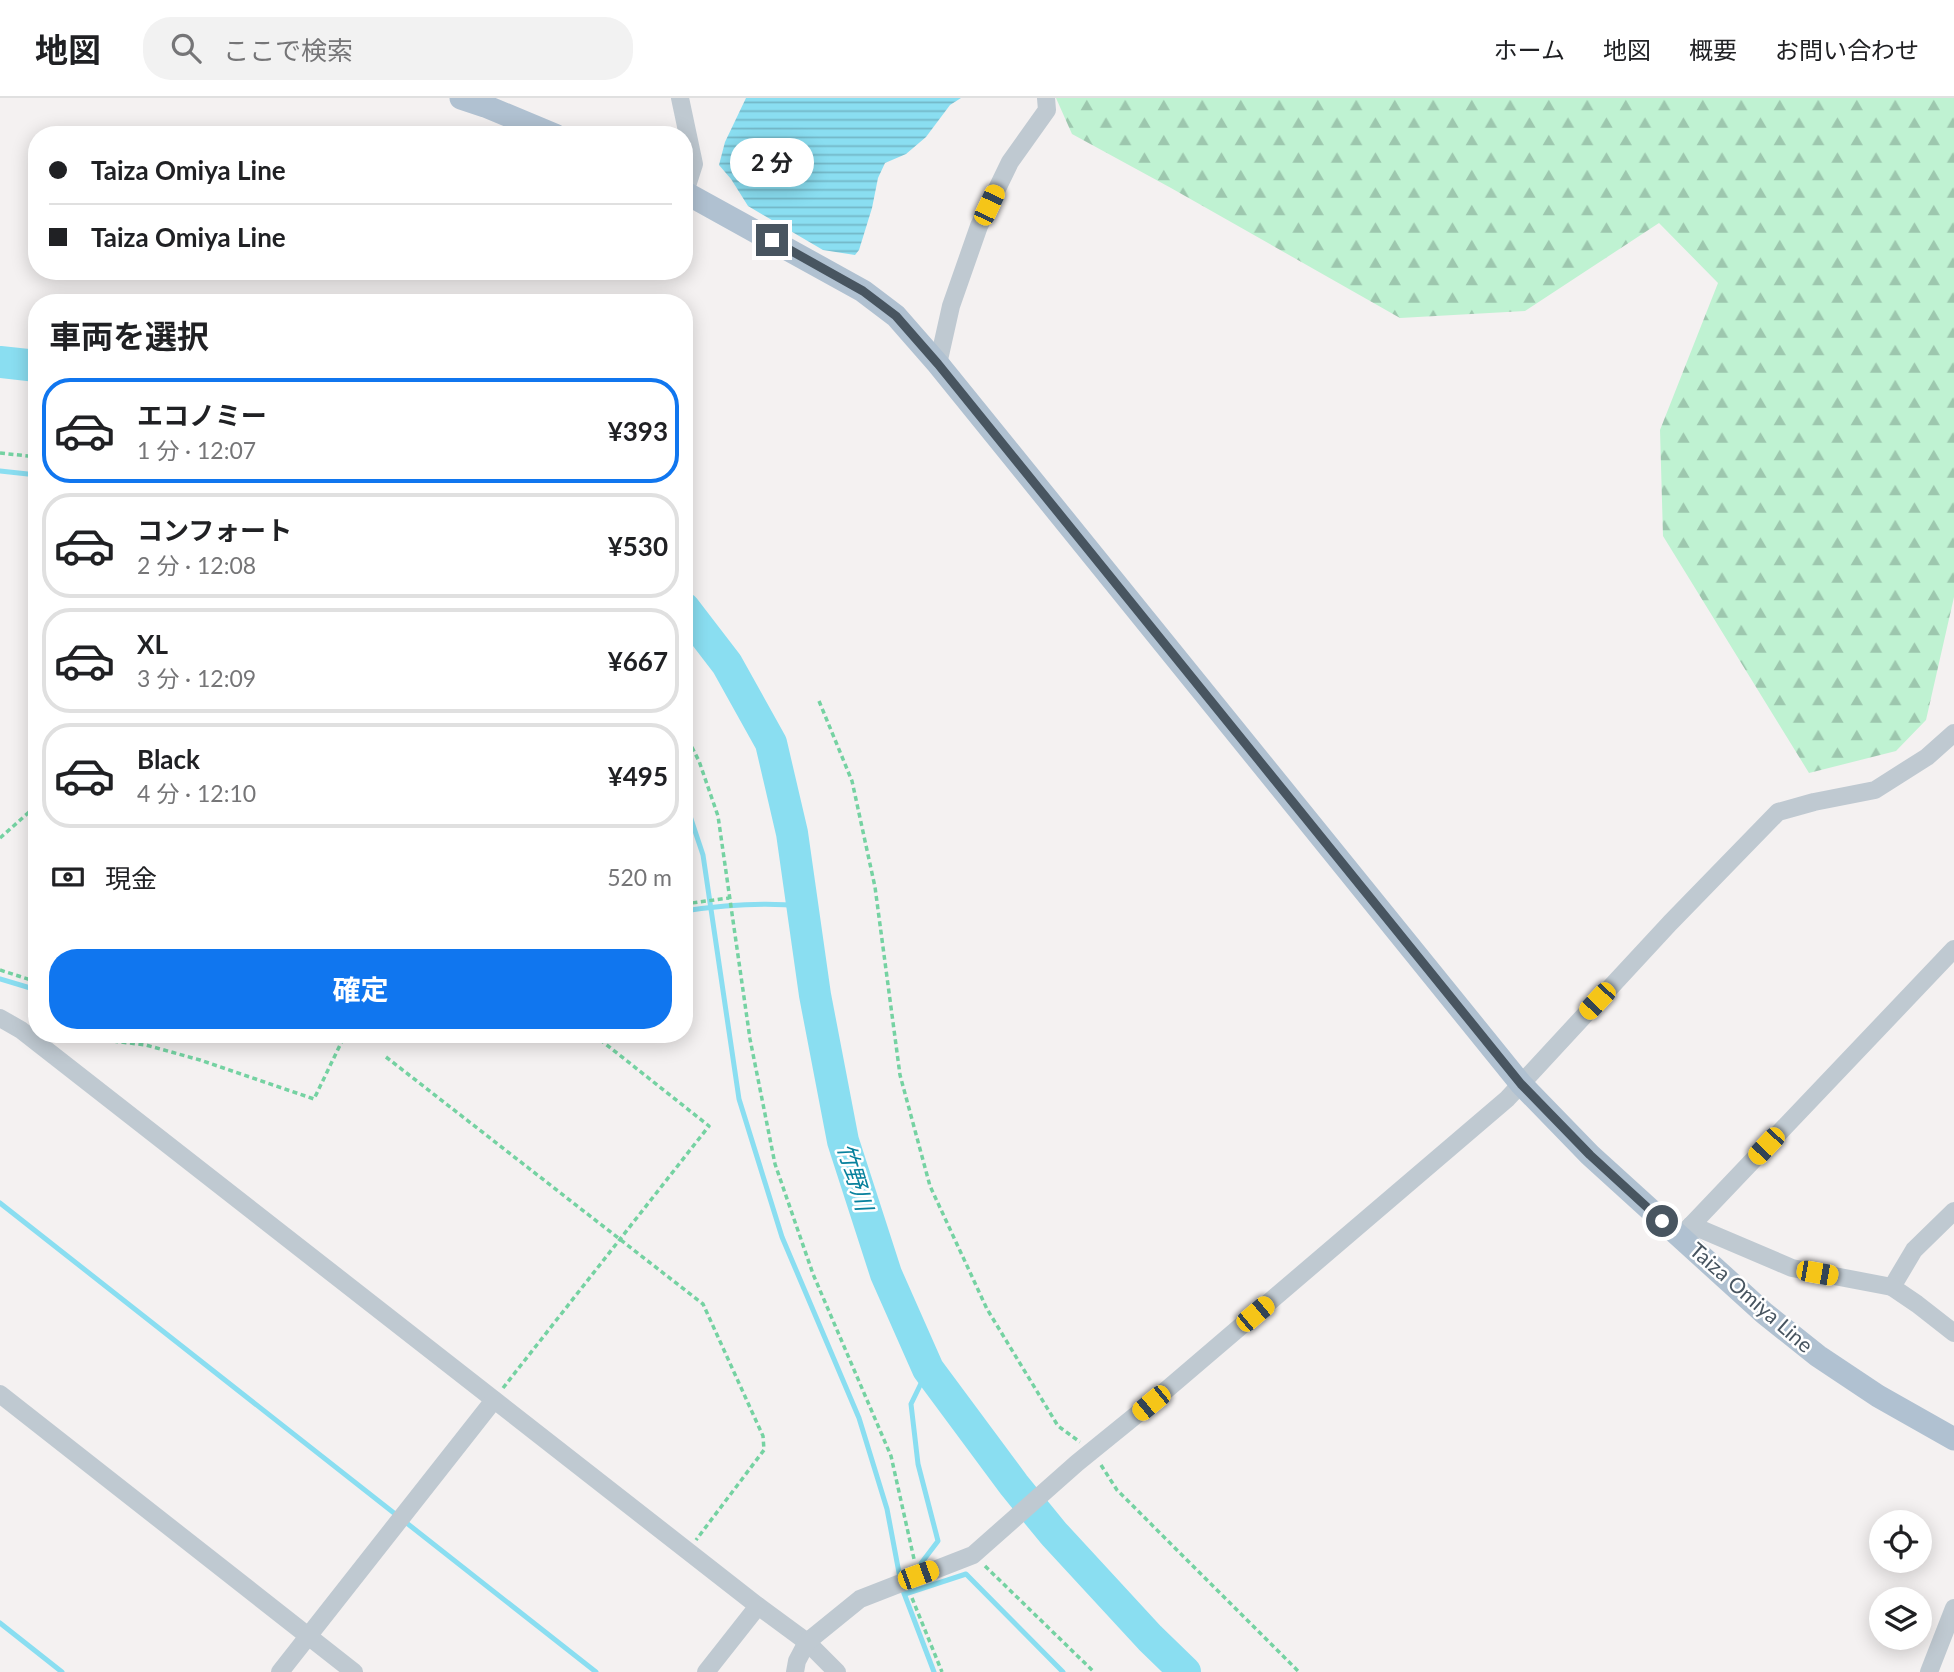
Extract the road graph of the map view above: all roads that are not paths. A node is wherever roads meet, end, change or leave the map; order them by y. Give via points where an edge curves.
1 (461, 98) edge
2 (680, 98) edge
3 (1046, 98) edge
4 (533, 126) edge
5 (686, 126) edge
6 (693, 196) edge
7 (938, 364) junction
8 (1954, 733) edge
9 (1954, 949) edge
10 (0, 1018) edge
11 (28, 1035) edge
12 (38, 1043) edge
13 (1521, 1084) junction
14 (1954, 1211) edge
15 (1686, 1231) junction
16 (1892, 1287) junction
17 (1954, 1334) edge
18 (0, 1394) edge
19 (494, 1400) junction
20 (1954, 1439) edge
21 (758, 1606) junction
22 (1954, 1608) edge
23 (307, 1636) junction
24 (807, 1642) junction
25 (280, 1672) edge
26 (354, 1672) edge
27 (706, 1672) edge
28 (795, 1672) edge
29 (837, 1672) edge
30 (1929, 1672) edge

1 - 4 main road
2 - 5 street
3 - 7 street via 1047,110 1010,162 979,226 951,306
6 - 7 main road, Taiza Omiya Line via 863,291 896,316
7 - 13 main road, Taiza Omiya Line
8 - 13 street via 1927,757 1875,790 1778,812
9 - 15 street
10 - 11 street
12 - 19 street
13 - 15 main road, Taiza Omiya Line via 1590,1155
13 - 24 street via 973,1555 860,1599
14 - 16 street via 1914,1250
15 - 16 street via 1792,1268
15 - 20 main road, Taiza Omiya Line via 1764,1313 1818,1356
16 - 17 street
18 - 23 street
19 - 21 street
19 - 23 street
21 - 24 street
21 - 27 street
22 - 30 street
23 - 25 street
23 - 26 street
24 - 28 street
24 - 29 street

